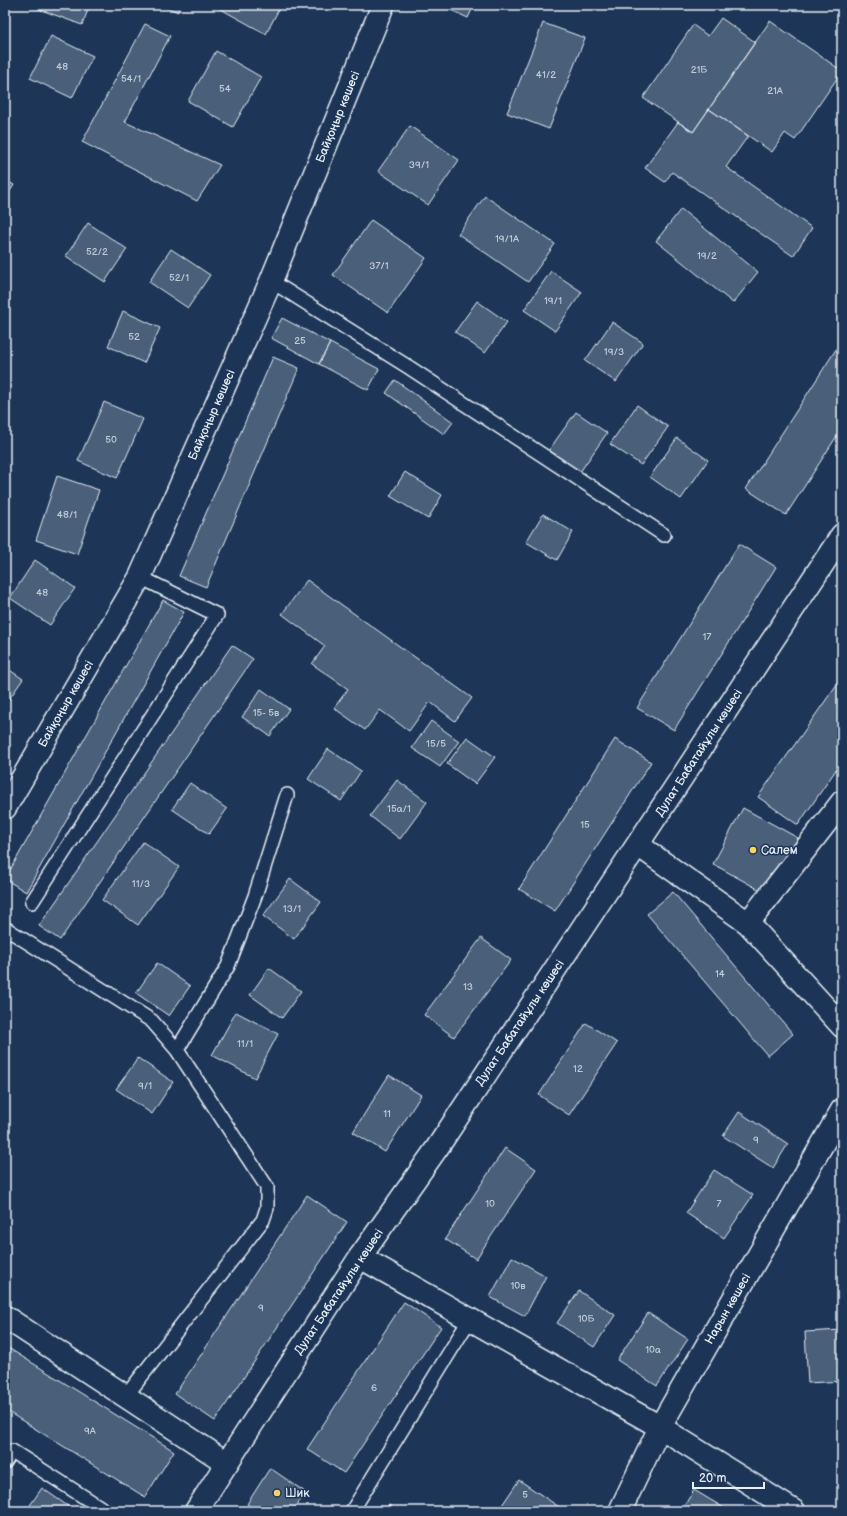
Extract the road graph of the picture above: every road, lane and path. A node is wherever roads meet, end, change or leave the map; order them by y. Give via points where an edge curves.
1 (383, 5) edge
2 (271, 280) junction
3 (664, 535) dead end
4 (842, 535) edge
5 (140, 577) junction
6 (287, 795) dead end
7 (842, 802) edge
8 (5, 808) edge
9 (638, 845) junction
10 (32, 902) dead end
11 (748, 923) junction
12 (5, 928) edge
13 (842, 1026) edge
14 (177, 1050) junction
15 (842, 1110) edge
16 (360, 1257) junction
17 (5, 1317) edge
18 (470, 1319) junction
19 (126, 1396) junction
20 (660, 1427) junction
21 (7, 1453) edge
22 (227, 1463) junction
23 (106, 1511) edge
24 (196, 1511) edge
25 (352, 1511) edge
26 (620, 1511) edge
27 (794, 1511) edge

1 - 2 street, Байқоңыр көшесі
2 - 3 lane
2 - 5 street, Байқоңыр көшесі
4 - 9 street, Дулат Бабатайұлы көшесі
5 - 8 street, Байқоңыр көшесі
5 - 10 lane via 217,615
6 - 14 lane via 255,896 228,966
7 - 11 street
9 - 11 street
9 - 16 street, Дулат Бабатайұлы көшесі via 437,1148
11 - 13 street
12 - 14 lane via 152,1021
14 - 19 lane via 267,1187 267,1208 263,1220
15 - 20 street, Нарын көшесі
16 - 18 street
16 - 22 street, Дулат Бабатайұлы көшесі
17 - 19 street
18 - 20 street
18 - 25 lane
19 - 22 street
20 - 26 street, Нарын көшесі
20 - 27 street
21 - 23 lane
22 - 24 street, Дулат Бабатайұлы көшесі

